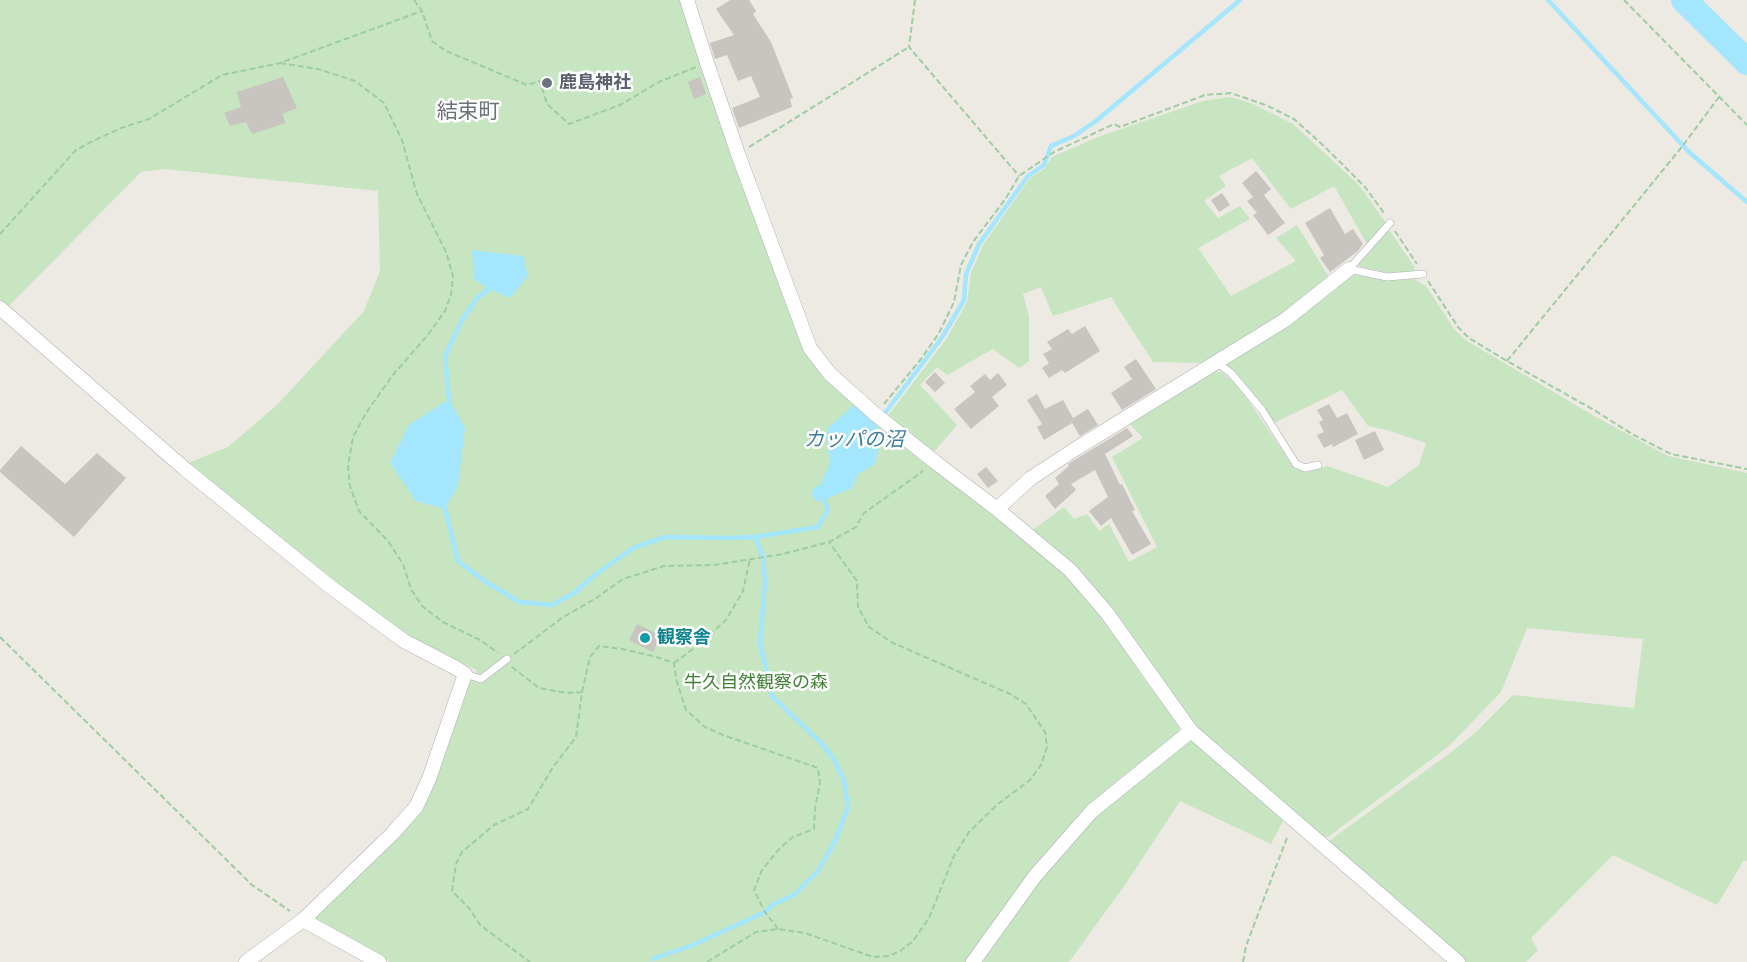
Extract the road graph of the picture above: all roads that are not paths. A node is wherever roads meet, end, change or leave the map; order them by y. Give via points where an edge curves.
1 (687, 0) edge
2 (1390, 223) road end
3 (1349, 270) junction
4 (1423, 274) road end
5 (0, 308) edge
6 (1216, 362) junction
7 (1318, 465) dead end
8 (997, 509) junction
9 (507, 659) road end
10 (465, 674) junction
11 (1191, 731) junction
12 (303, 920) junction
13 (246, 962) edge
14 (379, 962) edge
15 (973, 962) edge
16 (1458, 962) edge

1 - 8 street via 738,154 810,348 830,374 875,414
2 - 3 lane
3 - 4 lane via 1387,277
3 - 6 street via 1285,320
5 - 10 street via 185,469 328,585 404,641
6 - 7 lane via 1231,373 1262,410 1296,464 1305,468
6 - 8 street via 1031,478
8 - 11 street via 1070,570 1107,613
9 - 10 lane via 481,679
10 - 12 street via 416,807
11 - 15 street via 1092,812 1035,876
11 - 16 street
12 - 13 street
12 - 14 street

